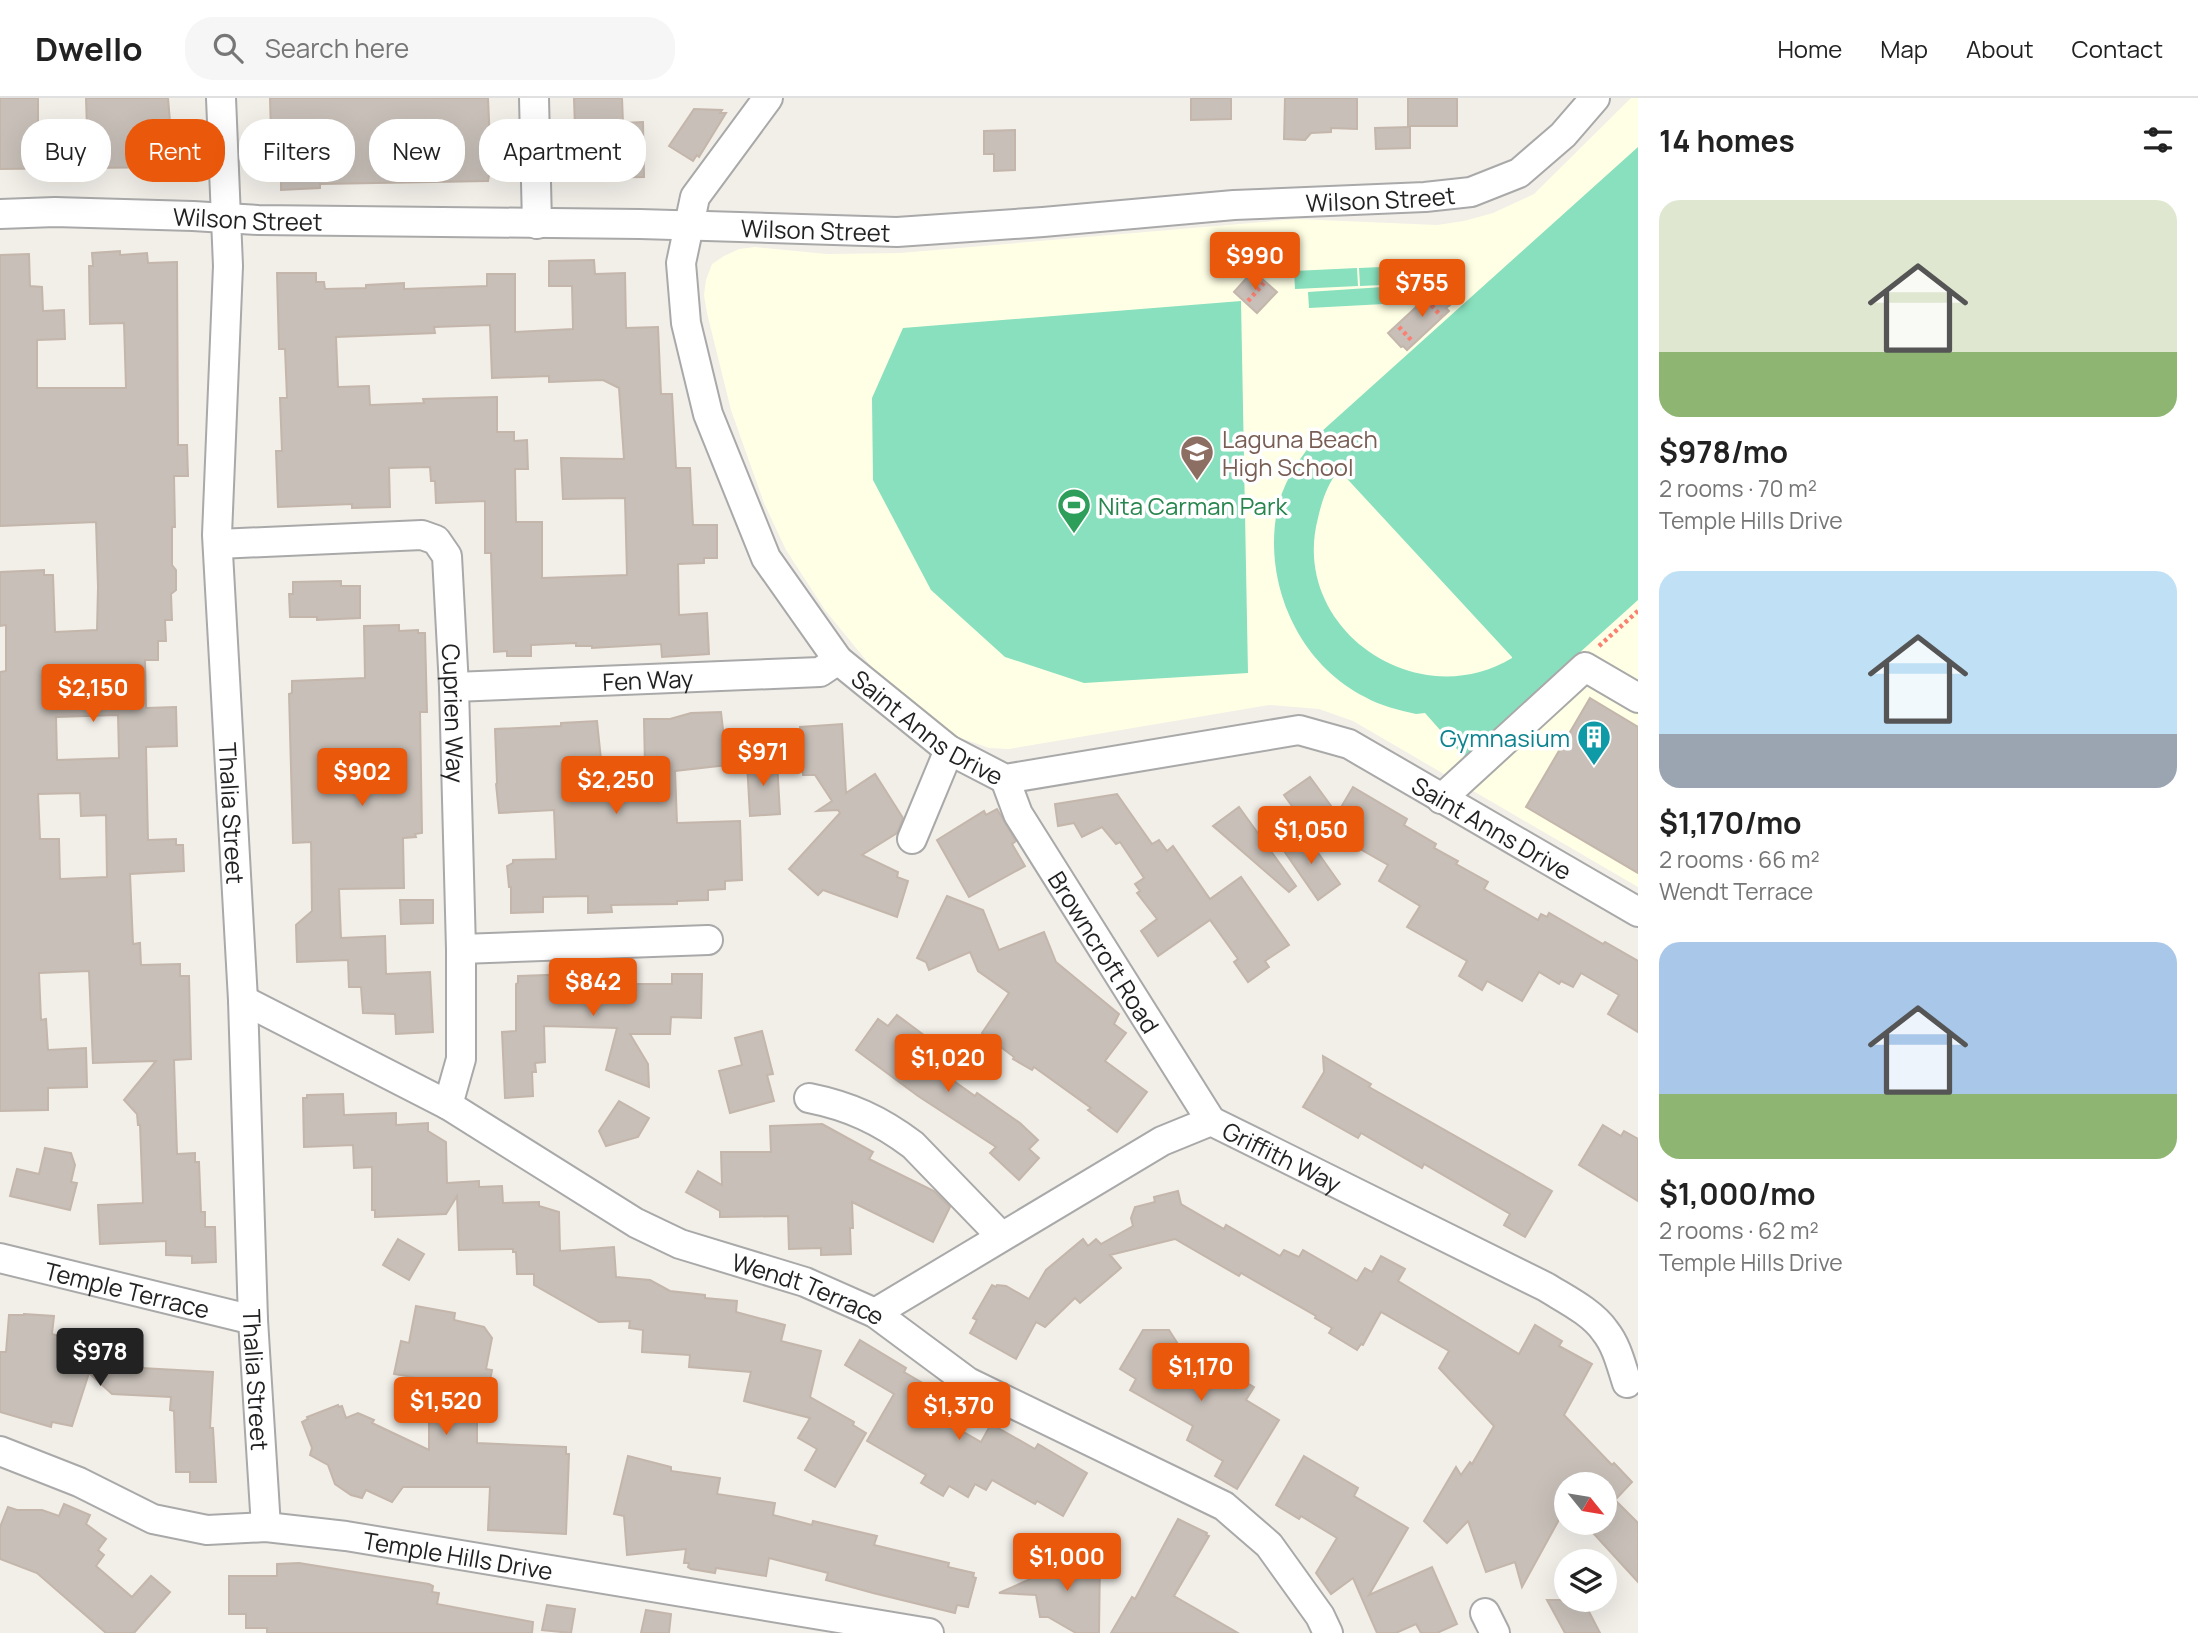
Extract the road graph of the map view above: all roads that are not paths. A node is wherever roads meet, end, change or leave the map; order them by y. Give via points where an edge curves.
1 (221, 98) edge
2 (534, 98) edge
3 (768, 98) edge
4 (1595, 98) edge
5 (0, 214) edge
6 (226, 218) junction
7 (537, 224) junction
8 (688, 225) junction
9 (218, 544) junction
10 (838, 660) junction
11 (454, 687) junction
12 (1638, 698) edge
13 (949, 750) junction
14 (1005, 779) junction
15 (1441, 799) junction
16 (912, 839) dead end
17 (1638, 912) edge
18 (708, 940) dead end
19 (461, 949) junction
20 (243, 1000) junction
21 (809, 1098) dead end
22 (448, 1105) junction
23 (1211, 1121) junction
24 (1001, 1237) junction
25 (0, 1258) edge
26 (875, 1313) junction
27 (253, 1320) junction
28 (1627, 1383) dead end
29 (0, 1451) edge
30 (266, 1527) junction
31 (929, 1633) edge
32 (1328, 1633) edge

1 - 6 street, Thalia Street
2 - 7 street
3 - 8 street, Saint Anns Drive via 695,197
4 - 8 street, Wilson Street via 1563,135 1519,173 1471,192 1234,205 944,230 849,232
5 - 6 street, Wilson Street
6 - 7 street, Wilson Street
6 - 9 street, Thalia Street
7 - 8 street, Wilson Street
8 - 10 street, Saint Anns Drive via 681,263 686,323 708,414 766,558
9 - 11 street, Cuprien Way via 422,535 436,540 447,556
9 - 20 street, Thalia Street
10 - 11 street, Fen Way via 821,672
10 - 13 street, Saint Anns Drive
11 - 19 street, Cuprien Way
12 - 15 street via 1584,667
13 - 14 street, Saint Anns Drive
13 - 16 street
14 - 15 street, Saint Anns Drive via 1299,730 1349,744
14 - 23 street, Browncroft Road via 1018,814
15 - 17 street, Saint Anns Drive
18 - 19 street
19 - 22 street, Cuprien Way via 461,1059
20 - 22 street, Wendt Terrace
20 - 27 street, Thalia Street
21 - 24 street via 850,1108 914,1145
22 - 26 street, Wendt Terrace via 636,1223 680,1244 805,1282
23 - 24 street, Griffith Way via 1162,1141
23 - 28 street, Griffith Way via 1546,1287 1605,1329
24 - 26 street, Griffith Way
25 - 27 street, Temple Terrace
26 - 32 street, Wendt Terrace via 968,1382 1224,1506 1269,1545
27 - 30 street, Thalia Street
29 - 30 street, Temple Hills Drive via 79,1482 153,1519 207,1530
30 - 31 street, Temple Hills Drive via 346,1536

